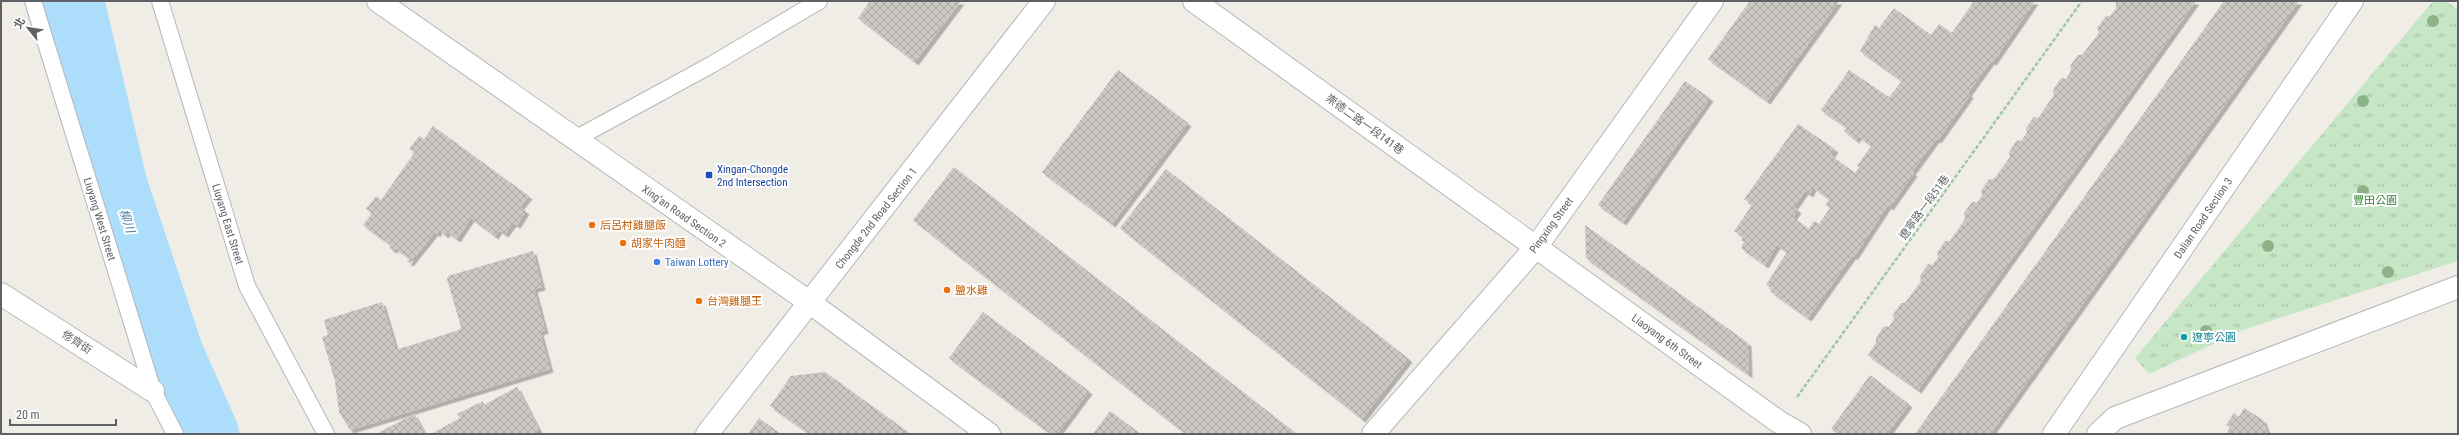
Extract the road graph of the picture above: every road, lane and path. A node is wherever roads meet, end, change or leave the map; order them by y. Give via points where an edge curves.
1 (33, 1) edge
2 (160, 1) edge
3 (378, 1) edge
4 (819, 1) edge
5 (1044, 1) edge
6 (1194, 1) edge
7 (1712, 1) edge
8 (2082, 1) edge
9 (2352, 1) edge
10 (575, 139) junction
11 (1536, 247) junction
12 (2458, 287) edge
13 (1, 294) edge
14 (809, 302) junction
15 (152, 391) junction
16 (1779, 422) junction
17 (175, 434) edge
18 (326, 434) edge
19 (707, 434) edge
20 (989, 434) edge
21 (1373, 434) edge
22 (1800, 434) edge
23 (2054, 434) edge
24 (2098, 434) edge

1 - 15 lane, Liuyang West Street
2 - 18 lane, Liuyang East Street via 247,286
3 - 10 street, Xing’an Road Section 2
4 - 10 lane via 711,65
5 - 14 street, Chongde 2nd Road Section 1
6 - 11 street, 崇德二路一段141巷
7 - 11 street, Pingxing Street
8 - 16 path, 遼寧路一段51巷
9 - 23 street, Dalian Road Section 3
10 - 14 street, Xing’an Road Section 2
11 - 16 street, Liaoyang 6th Street
11 - 21 street, Pingxing Street
12 - 24 street via 2116,418
13 - 15 street, 修齊街
14 - 19 street, Chongde 2nd Road Section 1
14 - 20 street, Xing’an Road Section 2
15 - 17 lane, Liuyang West Street
16 - 22 street, Liaoyang 6th Street

